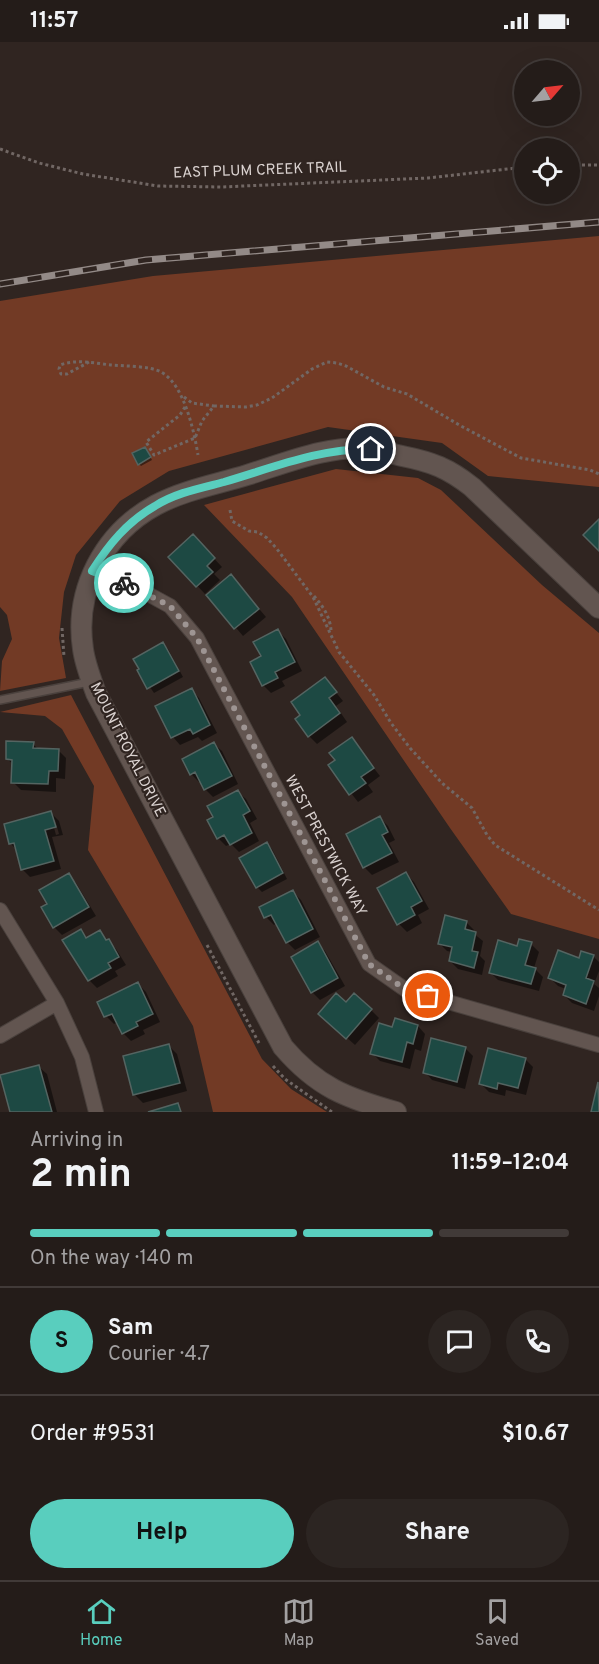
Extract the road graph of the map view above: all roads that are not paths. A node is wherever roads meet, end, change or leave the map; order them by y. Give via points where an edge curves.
1 (92, 571) junction
2 (599, 608) edge
3 (92, 682) junction
4 (0, 700) edge
5 (0, 910) edge
6 (57, 1003) junction
7 (0, 1036) edge
8 (599, 1045) edge
9 (96, 1112) edge
10 (396, 1112) edge

1 - 2 street, MOUNT ROYAL DRIVE via 120,532 157,504 305,458 351,448 371,449 439,465 454,473
1 - 3 street, MOUNT ROYAL DRIVE via 81,632
1 - 8 street, WEST PRESTWICK WAY via 170,606 197,638 369,964 406,990
3 - 4 lane
3 - 10 street, MOUNT ROYAL DRIVE via 283,1047 298,1065 333,1090
5 - 6 street
6 - 7 street
6 - 9 street via 82,1057

